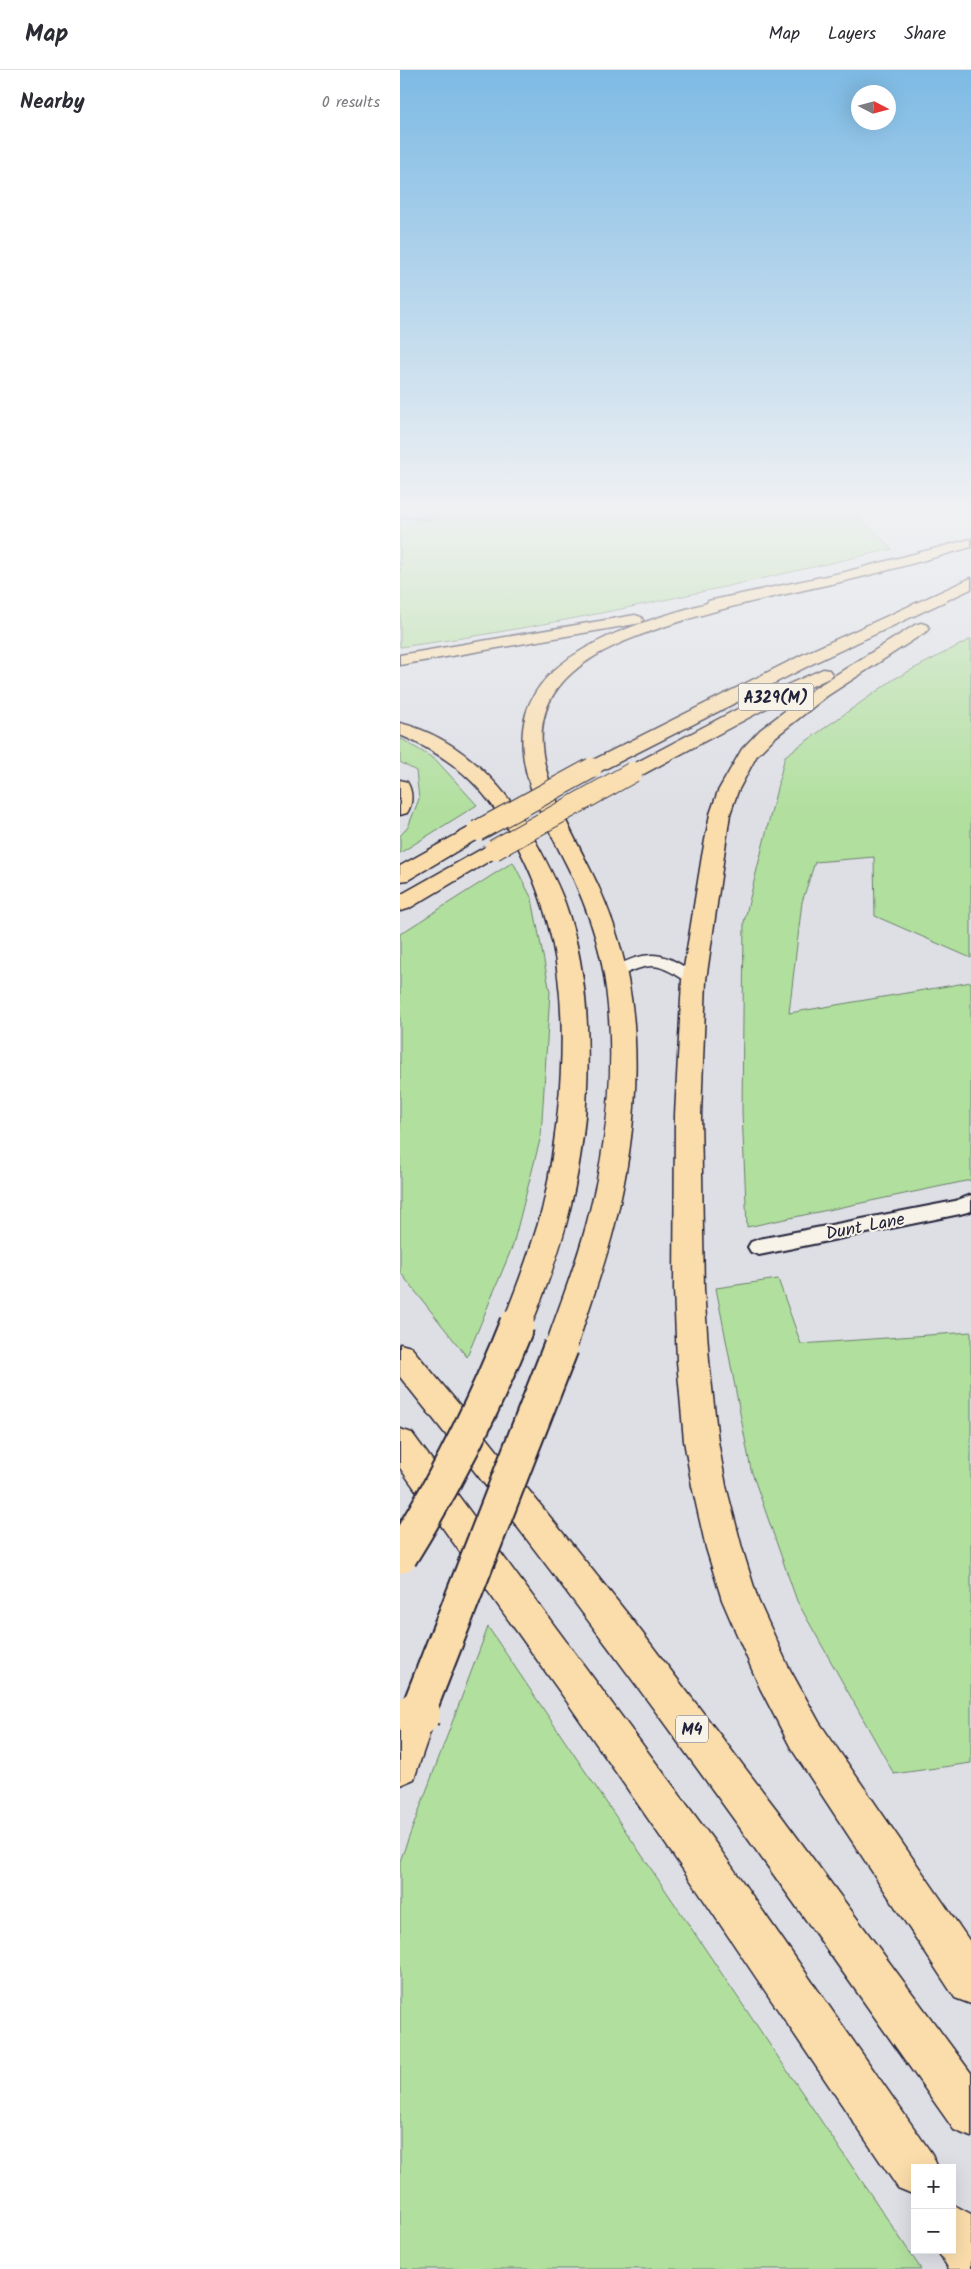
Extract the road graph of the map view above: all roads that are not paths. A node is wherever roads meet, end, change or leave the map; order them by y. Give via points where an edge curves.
1 (697, 608) edge
2 (710, 608) edge
3 (918, 608) edge
4 (400, 660) edge
5 (400, 728) edge
6 (400, 786) edge
7 (400, 809) edge
8 (400, 875) edge
9 (400, 904) edge
10 (615, 973) junction
11 (694, 980) junction
12 (971, 1202) edge
13 (759, 1247) dead end
14 (400, 1355) edge
15 (400, 1442) edge
16 (400, 1556) edge
17 (400, 1766) edge
18 (971, 1982) edge
19 (971, 2113) edge
20 (911, 2165) edge
21 (956, 2235) edge
22 (971, 2258) edge

1 - 4 highway
2 - 10 highway via 638,631 592,652 555,681 535,713 532,741 537,770 606,934
3 - 8 highway, A329(M), bridge via 810,658 592,768
5 - 16 highway, bridge via 428,741 479,776 503,804 532,851 555,904 565,939 576,1024 570,1127 552,1222 498,1376 458,1456
6 - 7 highway
9 - 11 highway, A329(M), bridge via 768,700 930,624 803,704 766,734 741,765 720,814
10 - 11 lane via 636,961 651,959 670,961
10 - 17 highway, bridge via 622,1047 617,1134 600,1226 561,1347
11 - 18 highway via 687,1202 692,1357 701,1441 724,1548 740,1600 773,1676 805,1735
12 - 13 street, Dunt Lane via 960,1207
14 - 19 highway, M4 via 530,1515 635,1652
15 - 20 highway via 704,1863
21 - 22 highway

